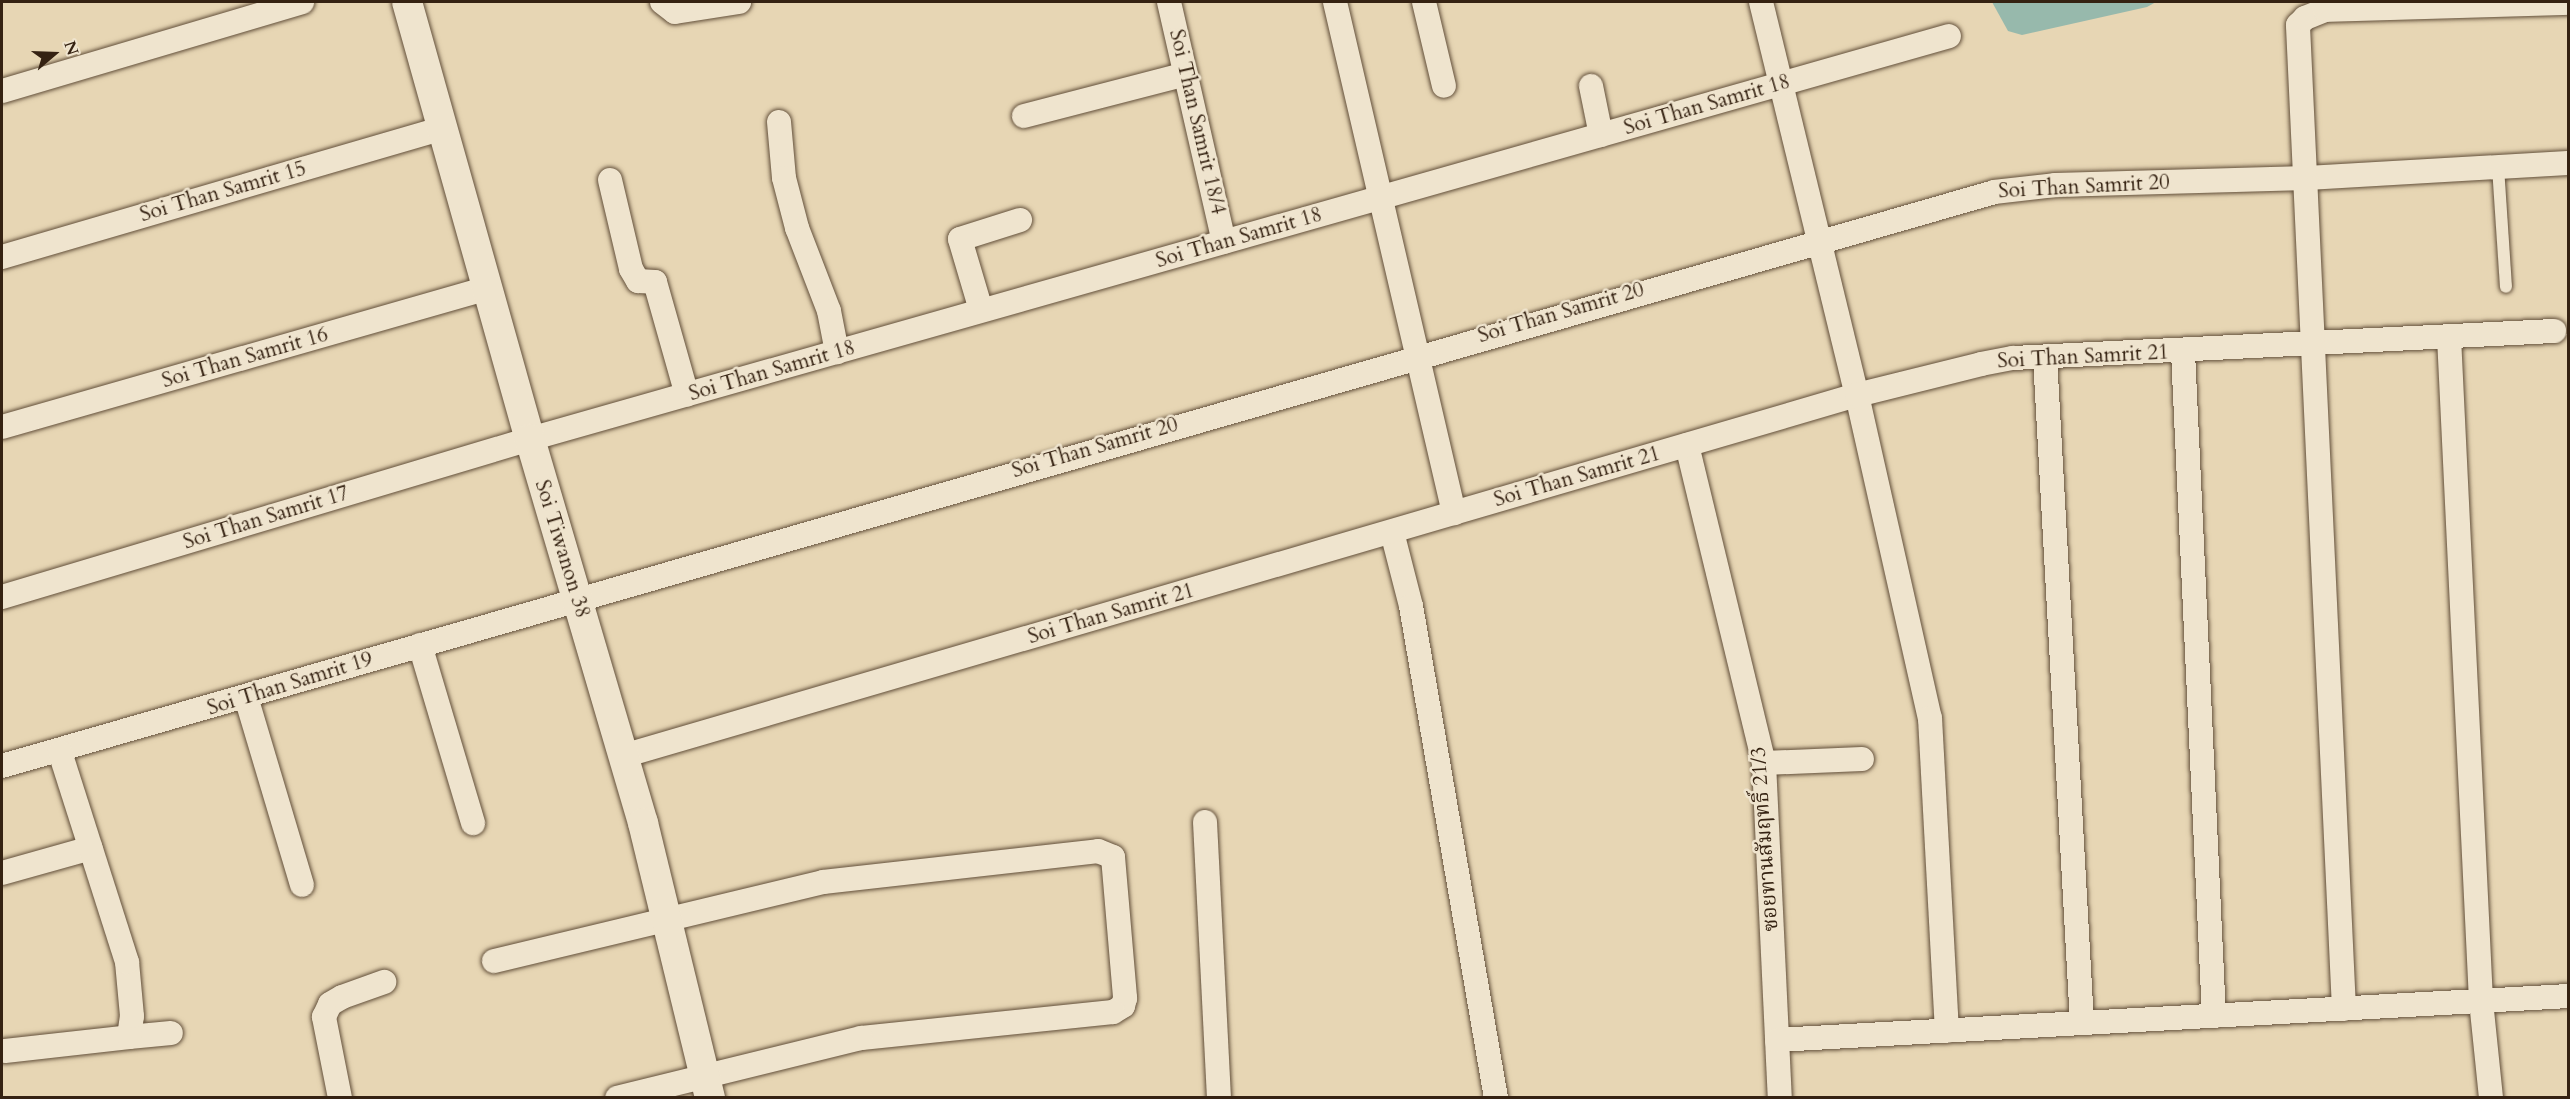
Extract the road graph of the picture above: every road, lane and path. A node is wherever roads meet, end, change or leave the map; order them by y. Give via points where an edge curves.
1 (302, 2) edge
2 (407, 2) edge
3 (662, 2) edge
4 (740, 2) edge
5 (1169, 2) edge
6 (1335, 2) edge
7 (1424, 2) edge
8 (1761, 2) edge
9 (2568, 3) edge
10 (1949, 36) dead end
11 (1186, 74) junction
12 (1781, 83) junction
13 (1444, 86) dead end
14 (1591, 86) dead end
15 (2, 91) edge
16 (1024, 116) dead end
17 (779, 122) dead end
18 (444, 128) junction
19 (1601, 135) junction
20 (2568, 163) edge
21 (2498, 167) junction
22 (2307, 177) junction
23 (610, 180) dead end
24 (1381, 198) junction
25 (1020, 220) dead end
26 (1820, 239) junction
27 (1224, 242) junction
28 (2, 257) edge
29 (2506, 287) dead end
30 (488, 288) junction
31 (981, 310) junction
32 (2554, 331) dead end
33 (2449, 337) junction
34 (2314, 344) junction
35 (837, 352) junction
36 (2183, 352) junction
37 (1417, 355) junction
38 (2045, 357) junction
39 (687, 395) junction
40 (1857, 395) junction
41 (2, 427) edge
42 (530, 440) junction
43 (1687, 445) junction
44 (1454, 513) junction
45 (1392, 531) junction
46 (2, 597) edge
47 (577, 598) junction
48 (420, 645) junction
49 (246, 696) junction
50 (60, 752) junction
51 (624, 756) junction
52 (1862, 759) dead end
53 (1764, 763) junction
54 (2, 766) edge
55 (1205, 822) dead end
56 (473, 823) dead end
57 (91, 848) junction
58 (2, 873) edge
59 (302, 885) dead end
60 (667, 922) junction
61 (494, 961) dead end
62 (384, 982) dead end
63 (2568, 996) edge
64 (2481, 1001) junction
65 (2344, 1009) junction
66 (2214, 1016) junction
67 (2082, 1023) junction
68 (1947, 1031) junction
69 (171, 1033) dead end
70 (129, 1037) junction
71 (1777, 1040) junction
72 (5, 1051) dead end
73 (707, 1086) edge
74 (340, 1098) edge
75 (617, 1098) edge
76 (1219, 1098) edge
77 (1496, 1098) edge
78 (1780, 1098) edge
79 (2491, 1098) edge

1 - 15 street
2 - 18 street, Soi Tiwanon 38
3 - 4 street via 675,12
5 - 11 street, Soi Than Samrit 18/4
6 - 24 street
7 - 13 street
8 - 12 street
9 - 22 street via 2325,10 2305,18 2298,25 2297,41
10 - 12 street, Soi Than Samrit 18
11 - 16 street
11 - 27 street, Soi Than Samrit 18/4
12 - 19 street, Soi Than Samrit 18
12 - 26 street
14 - 19 street
17 - 35 street via 784,178 797,228 829,311
18 - 28 street, Soi Than Samrit 15
18 - 30 street, Soi Tiwanon 38
19 - 24 street, Soi Than Samrit 18
20 - 21 street, Soi Than Samrit 20
21 - 22 street, Soi Than Samrit 20
21 - 29 lane
22 - 26 street, Soi Than Samrit 20 via 2055,185 1994,192
22 - 34 street
23 - 39 street via 631,269 638,281 655,282
24 - 27 street, Soi Than Samrit 18
24 - 37 street
25 - 31 street via 960,239
26 - 37 street, Soi Than Samrit 20
26 - 40 street
27 - 31 street, Soi Than Samrit 18
30 - 41 street, Soi Than Samrit 16
30 - 42 street, Soi Tiwanon 38
31 - 35 street, Soi Than Samrit 18
32 - 33 street, Soi Than Samrit 21
33 - 34 street, Soi Than Samrit 21
33 - 64 street
34 - 36 street, Soi Than Samrit 21
34 - 65 street
35 - 39 street, Soi Than Samrit 18
36 - 38 street, Soi Than Samrit 21
36 - 66 street
37 - 44 street
37 - 47 street, Soi Than Samrit 20
38 - 40 street, Soi Than Samrit 21 via 1981,364
38 - 67 street
39 - 42 street, Soi Than Samrit 18
40 - 43 street, Soi Than Samrit 21
40 - 68 street via 1930,718
42 - 46 street, Soi Than Samrit 17
42 - 47 street, Soi Tiwanon 38
43 - 44 street, Soi Than Samrit 21
43 - 53 street, ซอยทานสัมฤทธิ์ 21/3
44 - 45 street, Soi Than Samrit 21
45 - 51 street, Soi Than Samrit 21
45 - 77 street via 1411,606
47 - 48 street, Soi Than Samrit 19
47 - 51 street, Soi Tiwanon 38
48 - 49 street, Soi Than Samrit 19
48 - 56 street
49 - 50 street, Soi Than Samrit 19
49 - 59 street
50 - 54 street, Soi Than Samrit 19
50 - 57 street
51 - 60 street, Soi Tiwanon 38
52 - 53 street
53 - 71 street, ซอยทานสัมฤทธิ์ 21/3
55 - 76 street
57 - 58 street
57 - 70 street via 127,962 132,1016
60 - 61 street
60 - 73 street, Soi Tiwanon 38
60 - 73 street via 823,882 1098,850 1113,857 1125,998 1123,1006 1113,1012 861,1038
62 - 74 street via 342,997 330,1004 324,1017
63 - 64 street
64 - 65 street
64 - 79 street
65 - 66 street
66 - 67 street
67 - 68 street
68 - 71 street
69 - 70 street
70 - 72 street
71 - 78 street, ซอยทานสัมฤทธิ์ 21/3
73 - 75 street

